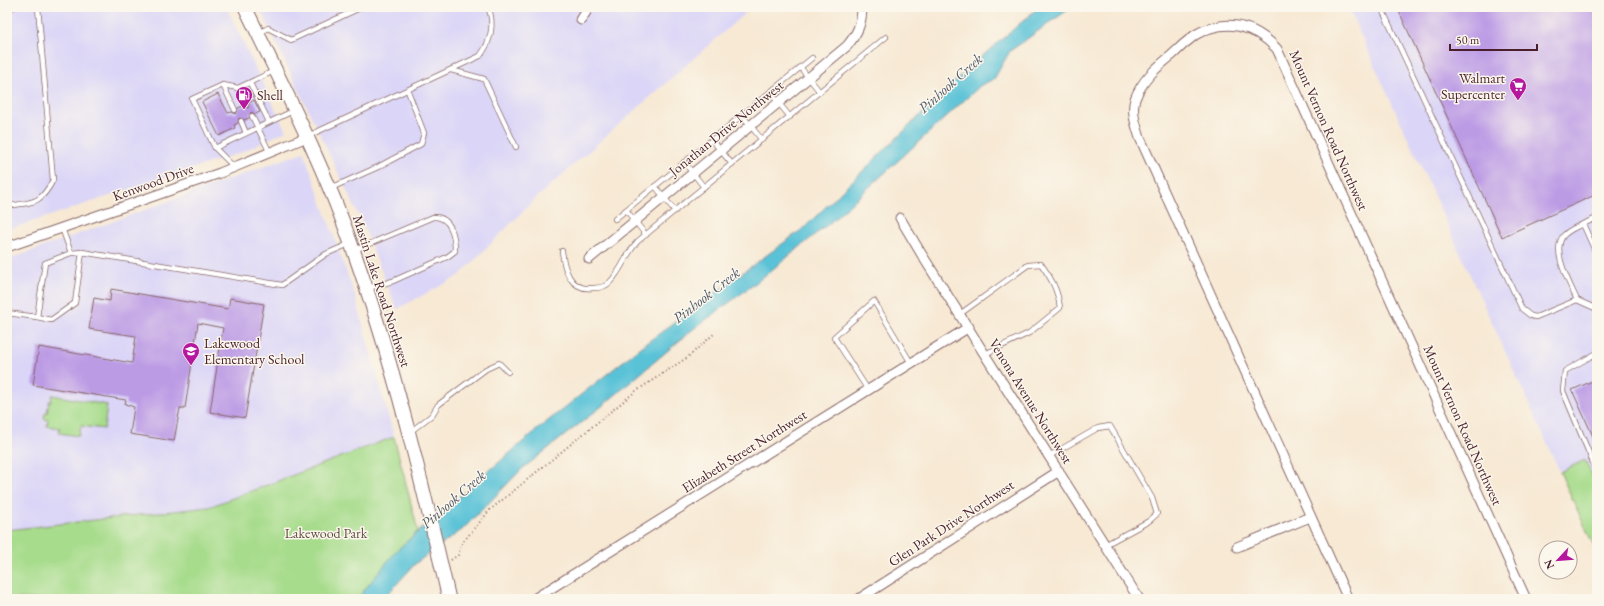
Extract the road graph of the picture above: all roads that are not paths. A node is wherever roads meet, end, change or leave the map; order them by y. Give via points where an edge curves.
1 (14, 7) edge
2 (38, 7) edge
3 (245, 7) edge
4 (362, 7) edge
5 (488, 7) edge
6 (589, 7) edge
7 (862, 7) edge
8 (1381, 7) edge
9 (7, 8) edge
10 (581, 20) dead end
11 (258, 34) junction
12 (886, 37) dead end
13 (812, 58) dead end
14 (800, 67) junction
15 (275, 70) junction
16 (451, 70) junction
17 (808, 78) junction
18 (250, 82) junction
19 (223, 85) junction
20 (238, 88) junction
21 (408, 91) junction
22 (770, 92) junction
23 (820, 92) junction
24 (778, 103) junction
25 (246, 105) dead end
26 (235, 110) dead end
27 (294, 110) junction
28 (742, 115) junction
29 (252, 116) dead end
30 (790, 116) junction
31 (240, 122) dead end
32 (269, 122) junction
33 (750, 126) junction
34 (257, 128) junction
35 (246, 133) junction
36 (307, 136) junction
37 (712, 140) junction
38 (762, 140) junction
39 (516, 146) dead end
40 (215, 148) junction
41 (720, 151) junction
42 (270, 153) junction
43 (684, 162) junction
44 (732, 164) junction
45 (234, 167) junction
46 (693, 173) junction
47 (655, 186) junction
48 (704, 187) junction
49 (329, 188) junction
50 (664, 197) junction
51 (7, 206) edge
52 (626, 210) junction
53 (675, 210) junction
54 (900, 218) dead end
55 (1597, 218) edge
56 (615, 219) dead end
57 (635, 221) junction
58 (1583, 224) junction
59 (62, 228) junction
60 (646, 235) junction
61 (7, 247) edge
62 (352, 247) junction
63 (562, 251) dead end
64 (82, 252) junction
65 (71, 253) junction
66 (1597, 255) edge
67 (589, 259) dead end
68 (366, 288) junction
69 (1577, 300) junction
70 (1597, 309) edge
71 (7, 313) edge
72 (960, 314) junction
73 (37, 317) junction
74 (968, 327) junction
75 (1597, 353) edge
76 (985, 354) junction
77 (911, 363) junction
78 (508, 372) dead end
79 (868, 390) junction
80 (409, 433) junction
81 (1049, 456) junction
82 (1059, 471) junction
83 (1597, 472) edge
84 (1310, 517) junction
85 (1105, 545) junction
86 (1237, 547) dead end
87 (449, 599) edge
88 (534, 599) edge
89 (859, 599) edge
90 (1139, 599) edge
91 (1348, 599) edge
92 (1526, 599) edge

1 - 9 lane
2 - 51 lane via 53,180 45,195 33,202
3 - 11 street, Mastin Lake Road Northwest
4 - 11 lane via 291,40 268,28
5 - 16 lane via 491,14 491,34 487,47 480,56
6 - 10 street
7 - 17 street, Jonathan Drive Northwest via 862,21 857,34 847,46
8 - 69 lane via 1522,309 1531,316 1536,316
11 - 15 street, Mastin Lake Road Northwest
12 - 23 lane
13 - 14 lane
14 - 17 lane
14 - 22 lane
15 - 18 lane
15 - 27 street, Mastin Lake Road Northwest
16 - 21 lane
16 - 39 lane via 484,79
17 - 23 lane
17 - 24 street, Jonathan Drive Northwest
18 - 20 lane
18 - 32 lane
19 - 20 lane
19 - 26 lane
19 - 40 lane via 192,99
20 - 25 lane
21 - 36 lane
21 - 49 lane via 424,132 421,144 378,167
22 - 24 lane
22 - 28 lane
23 - 30 lane
24 - 30 lane
24 - 33 street, Jonathan Drive Northwest
27 - 32 lane
27 - 36 street, Mastin Lake Road Northwest
28 - 33 lane
28 - 37 lane
29 - 34 lane
30 - 38 lane
31 - 35 lane
32 - 34 lane
33 - 38 lane
33 - 41 street, Jonathan Drive Northwest
34 - 35 lane
34 - 42 lane
35 - 40 lane
36 - 42 street, Kenwood Drive
36 - 49 street, Mastin Lake Road Northwest
37 - 41 lane
37 - 43 lane
38 - 44 lane
40 - 45 lane
41 - 44 lane
41 - 46 street, Jonathan Drive Northwest
42 - 45 street, Kenwood Drive
43 - 46 lane
43 - 47 lane
44 - 48 lane
45 - 59 street, Kenwood Drive
46 - 48 lane
46 - 50 street, Jonathan Drive Northwest
47 - 50 lane
47 - 52 lane
48 - 53 lane
49 - 62 street, Mastin Lake Road Northwest
50 - 53 lane
50 - 57 street, Jonathan Drive Northwest
52 - 56 lane
52 - 57 lane
53 - 60 lane
54 - 72 street, Venona Avenue Northwest
55 - 58 lane
57 - 60 lane
57 - 67 street, Jonathan Drive Northwest
58 - 66 lane
58 - 69 lane via 1563,236 1558,250
59 - 61 street, Kenwood Drive
59 - 65 lane
60 - 63 lane via 628,252 620,270 609,284 601,287 588,289 577,286 567,276
62 - 64 lane via 326,254 282,285
62 - 68 street, Mastin Lake Road Northwest
62 - 68 lane via 441,216 447,221 455,238 454,251 448,257 393,281
64 - 65 lane
64 - 73 lane via 75,304 50,320
65 - 73 lane via 45,263
68 - 80 street, Mastin Lake Road Northwest
69 - 70 lane
71 - 73 lane
72 - 74 street, Venona Avenue Northwest
72 - 76 lane via 1028,265 1040,264 1052,279 1059,295 1060,308 1029,333
74 - 76 street, Venona Avenue Northwest
74 - 77 street, Elizabeth Street Northwest
75 - 83 lane via 1565,371 1563,391
76 - 81 street, Venona Avenue Northwest
77 - 79 street, Elizabeth Street Northwest
77 - 79 lane via 874,301 834,337
78 - 80 lane via 499,363 486,369 438,405 432,414
79 - 88 street, Elizabeth Street Northwest
80 - 87 street, Mastin Lake Road Northwest
81 - 82 street, Venona Avenue Northwest
81 - 85 lane via 1098,428 1110,426 1152,498 1157,514
82 - 85 street, Venona Avenue Northwest
82 - 89 street, Glen Park Drive Northwest
84 - 86 street
84 - 91 street, Mount Vernon Road Northwest
84 - 92 street, Mount Vernon Road Northwest via 1140,138 1133,117 1135,99 1151,71 1196,35 1220,26 1244,26 1268,39 1277,49
85 - 90 street, Venona Avenue Northwest

